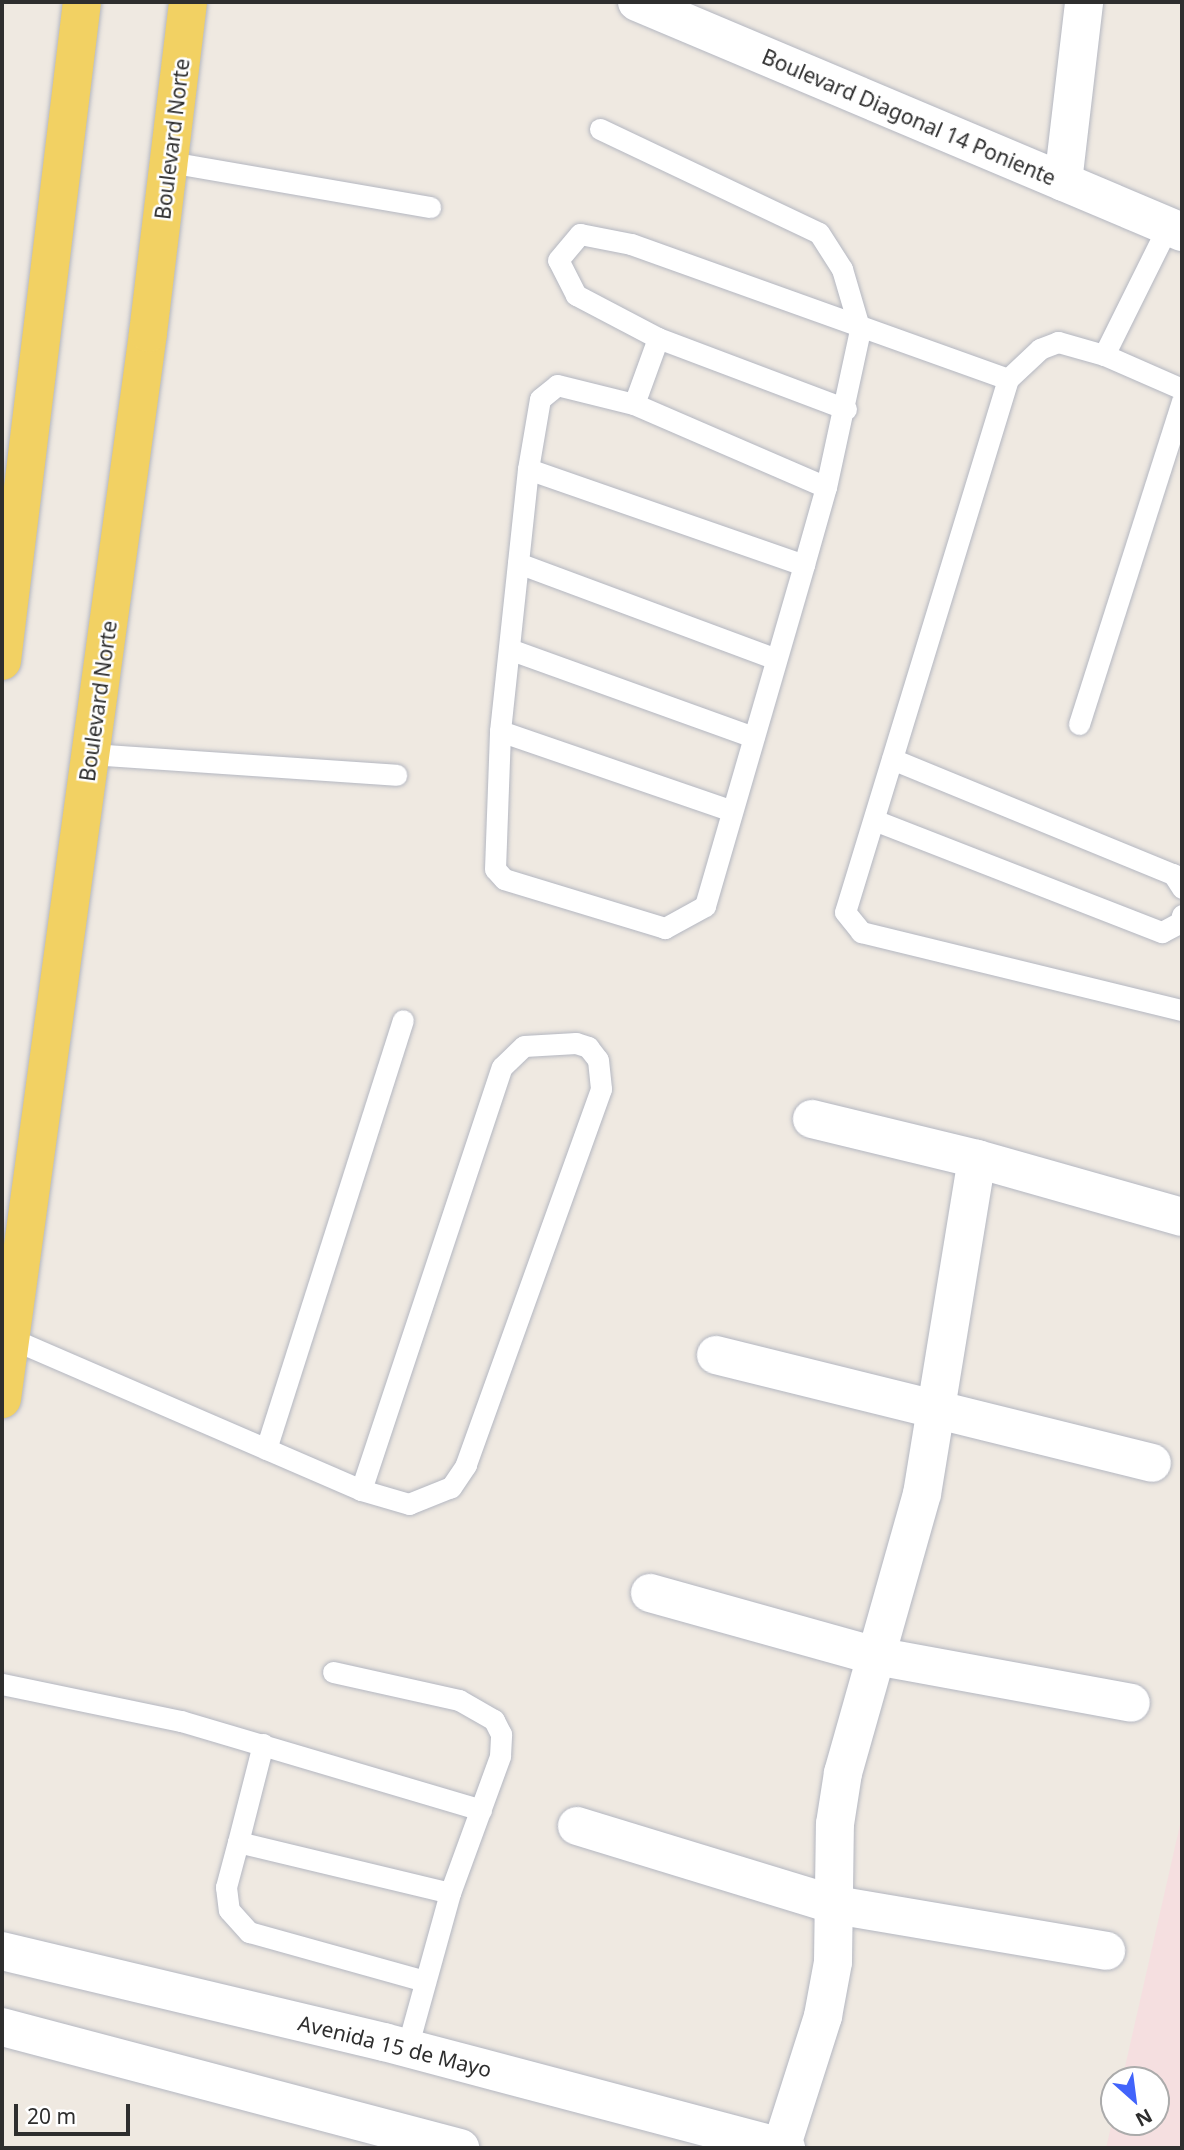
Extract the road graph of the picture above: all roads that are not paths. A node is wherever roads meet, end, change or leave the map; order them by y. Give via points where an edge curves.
1 (82, 2) edge
2 (188, 2) edge
3 (636, 2) edge
4 (1084, 2) edge
5 (600, 129) dead end
6 (169, 162) junction
7 (1063, 182) junction
8 (430, 206) dead end
9 (1175, 229) edge
10 (860, 330) junction
11 (658, 338) junction
12 (1104, 355) junction
13 (1008, 379) junction
14 (1182, 389) edge
15 (1182, 401) edge
16 (634, 404) junction
17 (846, 410) junction
18 (528, 469) junction
19 (826, 487) junction
20 (518, 563) junction
21 (804, 565) junction
22 (509, 649) junction
23 (776, 659) junction
24 (2, 661) edge
25 (1079, 724) dead end
26 (500, 731) junction
27 (754, 737) junction
28 (90, 754) junction
29 (892, 759) junction
30 (396, 775) dead end
31 (732, 811) junction
32 (874, 821) junction
33 (1182, 888) edge
34 (1182, 915) edge
35 (1182, 1010) edge
36 (403, 1020) dead end
37 (812, 1119) dead end
38 (977, 1159) junction
39 (1182, 1217) edge
40 (10, 1338) junction
41 (716, 1355) dead end
42 (2, 1399) edge
43 (936, 1412) junction
44 (266, 1449) junction
45 (1152, 1463) dead end
46 (361, 1490) junction
47 (650, 1593) dead end
48 (876, 1656) junction
49 (333, 1672) dead end
50 (2, 1684) edge
51 (1130, 1703) dead end
52 (263, 1744) junction
53 (481, 1810) junction
54 (577, 1826) dead end
55 (238, 1842) junction
56 (450, 1893) junction
57 (835, 1905) junction
58 (2, 1951) edge
59 (1106, 1951) dead end
60 (425, 1980) junction
61 (2, 2027) edge
62 (407, 2048) junction
63 (460, 2148) edge
64 (783, 2148) edge

1 - 24 main road
2 - 6 main road, Boulevard Norte
3 - 7 street, Boulevard Diagonal 14 Poniente
4 - 7 street
5 - 10 lane via 819,233 842,269
6 - 8 lane
6 - 28 main road, Boulevard Norte
7 - 9 street, Boulevard Diagonal 14 Poniente
9 - 12 lane
10 - 11 lane via 631,244 580,234 558,260 576,295
10 - 13 lane
10 - 17 lane
11 - 16 lane
11 - 17 lane
12 - 13 lane via 1058,342 1040,349
12 - 14 lane
13 - 29 lane
15 - 25 lane
16 - 18 lane via 557,384 540,399
16 - 19 lane
17 - 19 lane
18 - 20 lane
18 - 21 lane
19 - 21 lane
20 - 22 lane
20 - 23 lane
21 - 23 lane
22 - 26 lane
22 - 27 lane
23 - 27 lane
26 - 31 lane
26 - 31 lane via 495,869 504,879 665,928 705,906
27 - 31 lane
28 - 30 lane
28 - 40 main road, Boulevard Norte
29 - 32 lane
29 - 33 lane via 1173,874
32 - 34 lane via 1162,932 1181,922
32 - 35 lane via 845,912 861,932
36 - 44 lane
37 - 38 street
38 - 39 street
38 - 43 street
40 - 42 main road, Boulevard Norte
40 - 44 lane
41 - 43 street
43 - 45 street
43 - 48 street via 919,1507
44 - 46 lane
46 - 46 lane via 409,1504 451,1487 467,1465 600,1089 601,1072 589,1047 576,1042 524,1046 502,1067
47 - 48 street
48 - 51 street
48 - 57 street via 841,1786 835,1824
49 - 53 lane via 459,1700 494,1720 501,1734 500,1756
50 - 52 lane via 181,1721
52 - 53 lane
52 - 55 lane
53 - 56 lane
54 - 57 street
55 - 56 lane
55 - 60 lane via 226,1887 229,1910 249,1933
56 - 60 lane
57 - 59 street
57 - 64 street via 833,1962 823,2016
58 - 62 street, Avenida 15 de Mayo
60 - 62 lane
61 - 63 street
62 - 64 street, Avenida 15 de Mayo

